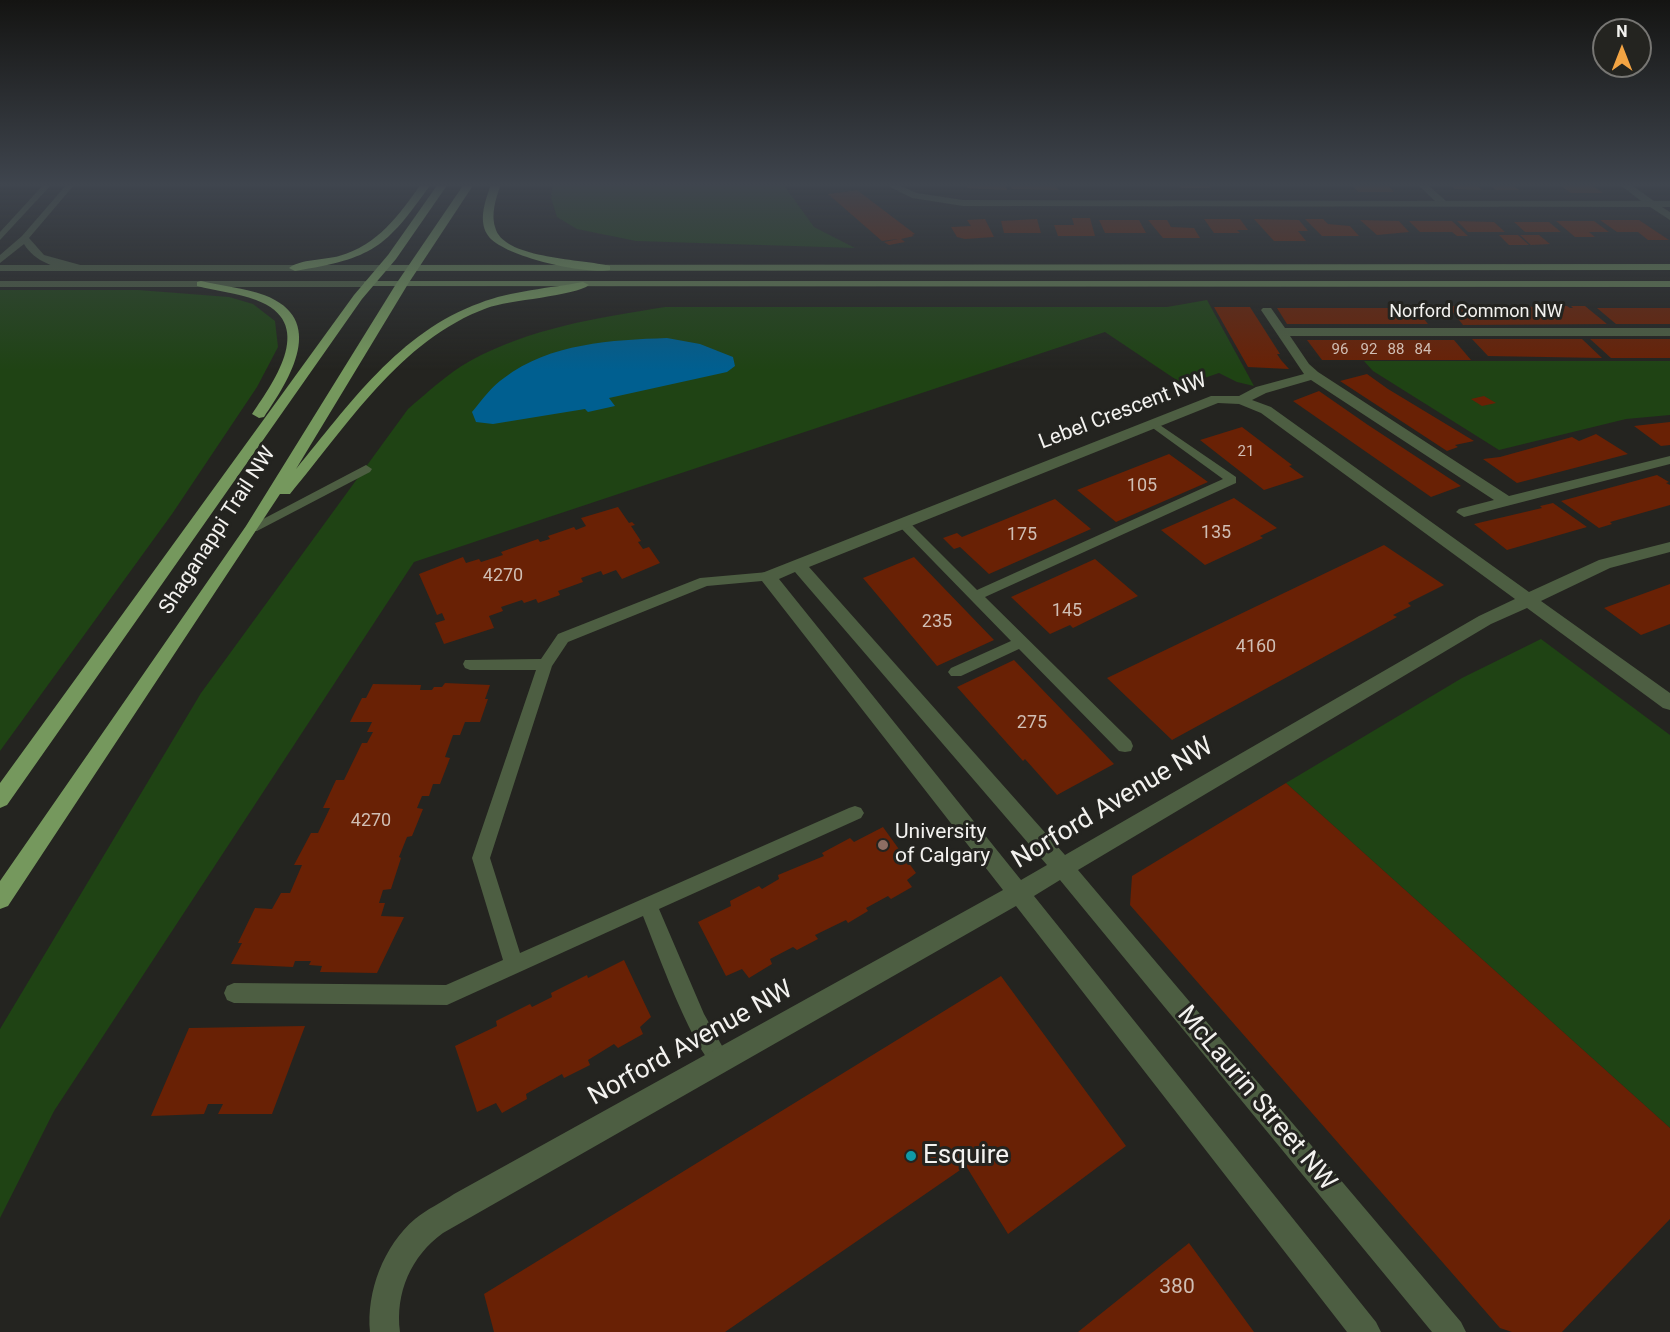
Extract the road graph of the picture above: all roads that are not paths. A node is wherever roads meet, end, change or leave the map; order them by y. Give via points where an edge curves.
1 (16, 246) edge
2 (29, 246) edge
3 (374, 246) edge
4 (399, 246) edge
5 (428, 246) edge
6 (506, 246) edge
7 (0, 260) edge
8 (1670, 267) edge
9 (0, 268) edge
10 (81, 268) junction
11 (295, 268) junction
12 (383, 268) junction
13 (414, 268) junction
14 (606, 268) junction
15 (0, 284) edge
16 (201, 284) junction
17 (369, 284) junction
18 (402, 284) junction
19 (1670, 284) edge
20 (583, 285) junction
21 (1267, 310) dead end
22 (1282, 332) junction
23 (1670, 332) edge
24 (1313, 375) junction
25 (1241, 400) junction
26 (1154, 424) junction
27 (1669, 462) edge
28 (366, 469) dead end
29 (213, 499) junction
30 (1505, 500) junction
31 (1464, 512) dead end
32 (903, 524) junction
33 (252, 528) junction
34 (1670, 547) edge
35 (798, 565) junction
36 (768, 577) junction
37 (975, 596) junction
38 (1527, 600) junction
39 (1021, 642) junction
40 (470, 664) dead end
41 (545, 665) junction
42 (956, 672) dead end
43 (1670, 703) edge
44 (1125, 746) dead end
45 (0, 799) edge
46 (855, 813) dead end
47 (1061, 866) junction
48 (1017, 894) junction
49 (0, 899) edge
50 (648, 905) junction
51 (514, 963) junction
52 (234, 993) dead end
53 (720, 1060) junction
54 (385, 1332) edge
55 (1366, 1332) edge
56 (1451, 1332) edge

1 - 7 lane
2 - 10 lane via 50,262
3 - 11 main road via 341,260
4 - 12 main road, Shaganappi Trail NW
5 - 13 main road, Shaganappi Trail NW
6 - 14 main road via 534,258
8 - 14 main road
9 - 10 street
10 - 11 street
11 - 12 street
12 - 13 main road
12 - 17 main road, Shaganappi Trail NW
13 - 14 main road
13 - 18 main road, Shaganappi Trail NW
15 - 16 street
16 - 17 street
16 - 29 main road via 263,298 293,322 295,336 291,359 279,384 221,471
17 - 18 main road
17 - 29 main road, Shaganappi Trail NW
18 - 20 main road
18 - 33 main road, Shaganappi Trail NW
19 - 20 main road
20 - 33 main road via 484,305 428,333 384,372
21 - 22 street
22 - 23 street, Norford Common NW
22 - 24 street
24 - 25 street
24 - 30 street
25 - 26 street, Lebel Crescent NW via 1216,399
25 - 38 street, Lebel Crescent NW via 1266,410
26 - 32 street, Lebel Crescent NW
26 - 37 lane via 1232,480
27 - 30 street
28 - 33 lane
29 - 45 main road, Shaganappi Trail NW
30 - 31 street
32 - 35 street, Lebel Crescent NW
32 - 37 lane
33 - 49 main road, Shaganappi Trail NW
34 - 38 street, Norford Avenue NW via 1605,564
35 - 36 street, Lebel Crescent NW
35 - 47 street
36 - 41 lane via 705,581 563,638
36 - 48 street
37 - 39 lane
38 - 43 street, Lebel Crescent NW
38 - 47 street, Norford Avenue NW via 1485,620
39 - 42 lane
39 - 44 lane
40 - 41 lane
41 - 51 lane via 481,858
46 - 50 lane
47 - 48 street, Norford Avenue NW
47 - 56 street, McLaurin Street NW
48 - 53 street, Norford Avenue NW
48 - 55 street
50 - 51 lane
50 - 53 lane via 697,1021
51 - 52 lane via 447,995
53 - 54 street, Norford Avenue NW via 422,1231 391,1274 382,1321

